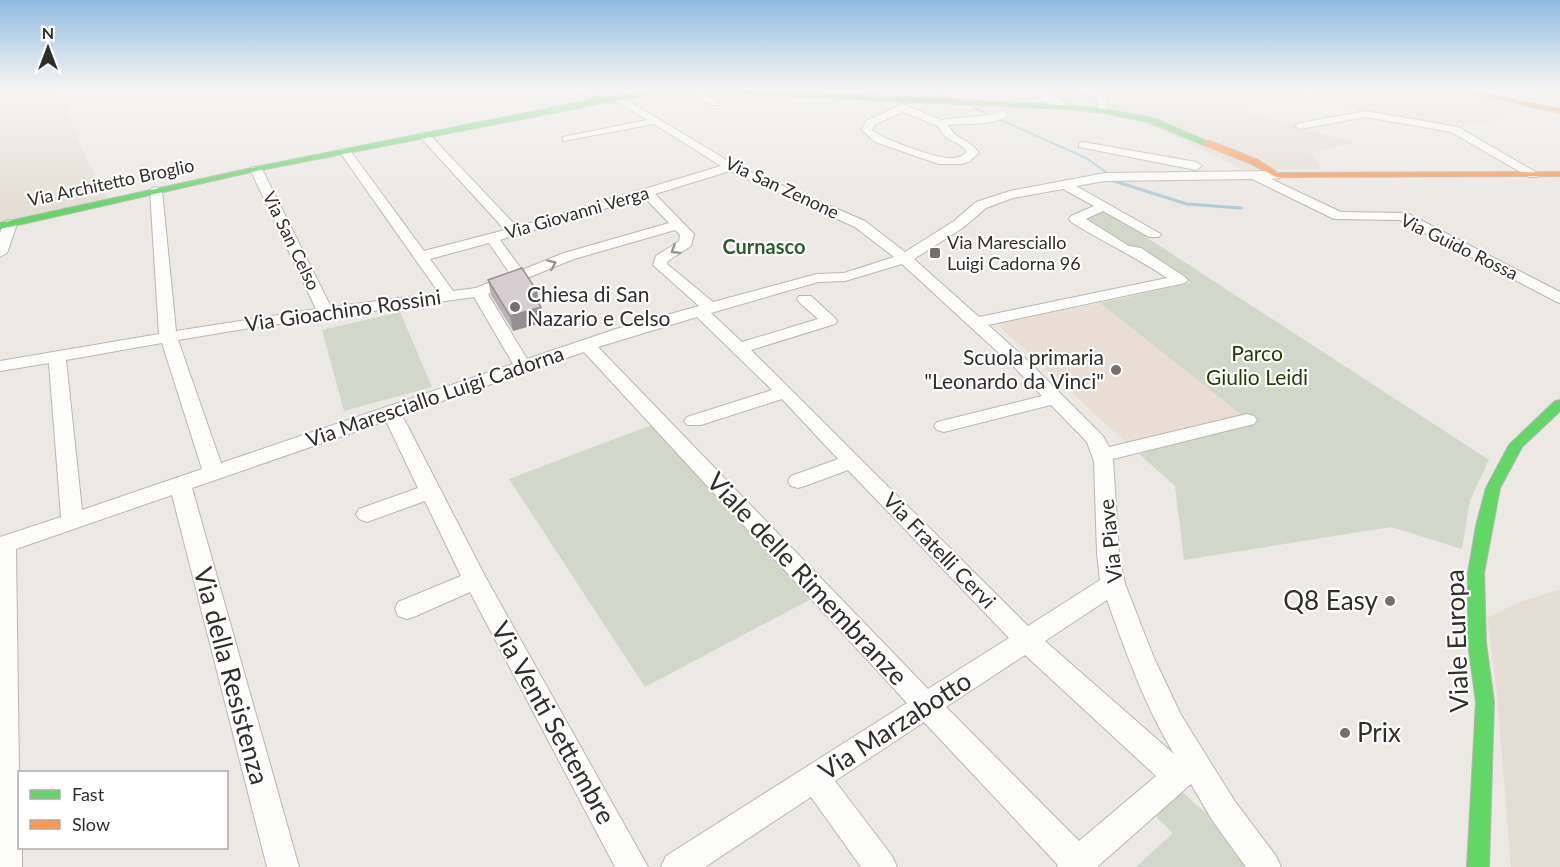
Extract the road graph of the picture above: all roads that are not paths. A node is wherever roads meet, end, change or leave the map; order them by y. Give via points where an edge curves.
1 (454, 128) edge
2 (619, 128) edge
3 (667, 128) edge
4 (868, 128) edge
5 (944, 128) edge
6 (1173, 128) edge
7 (1451, 128) edge
8 (424, 135) junction
9 (567, 139) dead end
10 (1083, 145) dead end
11 (345, 151) junction
12 (731, 167) junction
13 (256, 169) junction
14 (1533, 174) junction
15 (1560, 174) edge
16 (1217, 175) junction
17 (1254, 175) junction
18 (1276, 175) junction
19 (1063, 184) junction
20 (156, 191) junction
21 (647, 193) junction
22 (1104, 206) junction
23 (5, 225) edge
24 (678, 225) junction
25 (514, 232) junction
26 (1154, 234) dead end
27 (492, 238) junction
28 (0, 253) edge
29 (423, 256) junction
30 (906, 258) junction
31 (520, 277) junction
32 (478, 292) junction
33 (450, 297) junction
34 (1560, 298) edge
35 (805, 299) dead end
36 (706, 310) junction
37 (326, 314) junction
38 (974, 322) junction
39 (168, 337) junction
40 (587, 345) junction
41 (740, 348) junction
42 (57, 356) junction
43 (0, 366) edge
44 (523, 367) junction
45 (785, 392) junction
46 (1055, 398) junction
47 (1560, 404) edge
48 (392, 412) junction
49 (1247, 420) dead end
50 (694, 421) dead end
51 (944, 426) dead end
52 (1102, 455) junction
53 (852, 461) junction
54 (214, 473) junction
55 (798, 481) dead end
56 (180, 484) junction
57 (431, 491) junction
58 (367, 514) dead end
59 (72, 521) junction
60 (2, 545) edge
61 (475, 579) junction
62 (1113, 584) junction
63 (407, 609) dead end
64 (1026, 640) junction
65 (2, 666) edge
66 (927, 706) junction
67 (1186, 770) junction
68 (815, 778) junction
69 (1075, 865) edge
70 (6, 867) edge
71 (283, 867) edge
72 (632, 867) edge
73 (677, 867) edge
74 (881, 867) edge
75 (1265, 867) edge
76 (1478, 867) edge

1 - 8 main road, Via Architetto Broglio
2 - 9 street
3 - 12 street, Via San Zenone
4 - 5 street via 878,140 926,158 949,161 970,157 972,149 948,136
6 - 18 main road, Via Architetto Broglio via 1255,162
7 - 14 street
8 - 11 main road, Via Architetto Broglio
8 - 25 street
10 - 16 street via 1203,168
11 - 13 main road, Via Architetto Broglio
11 - 29 street
12 - 21 street, Via Giovanni Verga
12 - 30 street, Via San Zenone via 860,224
13 - 20 main road, Via Architetto Broglio
13 - 37 street, Via San Celso
14 - 15 main road
14 - 18 main road
16 - 17 street, Via Maresciallo Luigi Cadorna
16 - 19 street, Via Maresciallo Luigi Cadorna via 1105,177
17 - 18 street, Via Maresciallo Luigi Cadorna
17 - 34 street, Via Guido Rossa via 1338,216 1402,216
19 - 22 street
19 - 30 street, Via Maresciallo Luigi Cadorna via 988,201
20 - 23 main road, Via Architetto Broglio
20 - 39 street
21 - 24 street
21 - 25 street, Via Giovanni Verga
22 - 26 street
22 - 38 street via 1076,219 1180,279
23 - 28 street
31 -> 24 street, Via Gioachino Rossini via 569,256
24 -> 36 street, Via Fratelli Cervi via 687,234 687,243 661,259 660,266
25 - 27 street, Via Giovanni Verga
27 - 29 street, Via Giovanni Verga
27 - 31 street
29 - 33 street
30 - 36 street, Via Maresciallo Luigi Cadorna via 845,277 817,278
30 - 38 street, Via Piave
31 - 32 street, Via Gioachino Rossini
32 - 33 street, Via Gioachino Rossini
32 - 44 street
33 - 37 street, Via Gioachino Rossini
35 - 41 street via 829,321
36 - 40 street, Via Maresciallo Luigi Cadorna
36 - 41 street, Via Fratelli Cervi
37 - 39 street, Via Gioachino Rossini
38 - 46 street, Via Piave
39 - 42 street, Via Gioachino Rossini
39 - 54 street
40 - 44 street, Via Maresciallo Luigi Cadorna
40 - 66 street, Viale delle Rimembranze
41 - 45 street, Via Fratelli Cervi
42 - 43 street, Via Gioachino Rossini
42 - 59 street
44 - 48 street, Via Maresciallo Luigi Cadorna
45 - 50 street
45 - 53 street, Via Fratelli Cervi
46 - 51 street
46 - 52 street, Via Piave via 1096,440
47 - 76 main road, Viale Europa via 1516,445 1492,488 1482,535 1476,573 1477,642 1485,702
48 - 54 street, Via Maresciallo Luigi Cadorna
48 - 57 street, Via Venti Settembre
49 - 52 street
52 - 62 street, Via Piave
53 - 55 street
53 - 64 street, Via Fratelli Cervi
54 - 56 street, Via Maresciallo Luigi Cadorna
56 - 59 street, Via Maresciallo Luigi Cadorna
56 - 71 street, Via della Resistenza
57 - 58 street
57 - 61 street, Via Venti Settembre
59 - 60 street, Via Maresciallo Luigi Cadorna
60 - 65 street
61 - 63 street
61 - 72 street, Via Venti Settembre
62 - 64 street, Via Marzabotto
62 - 67 street, Via Piave
64 - 66 street, Via Marzabotto
64 - 67 street, Via Fratelli Cervi
65 - 70 street
66 - 68 street, Via Marzabotto
66 - 69 street, Viale delle Rimembranze
67 - 69 street
67 - 75 street, Via Piave via 1223,810
68 - 73 street, Via Marzabotto
68 - 74 street

